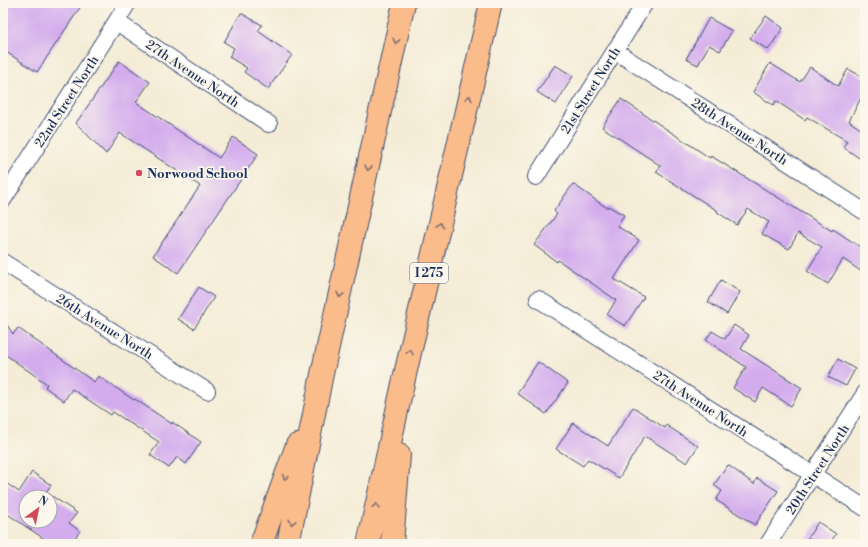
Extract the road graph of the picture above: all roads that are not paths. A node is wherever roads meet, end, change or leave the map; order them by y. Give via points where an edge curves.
1 (128, 3) edge
2 (404, 3) edge
3 (491, 3) edge
4 (646, 3) edge
5 (117, 22) junction
6 (615, 51) junction
7 (269, 124) dead end
8 (536, 177) dead end
9 (3, 200) edge
10 (865, 212) edge
11 (3, 262) edge
12 (538, 298) dead end
13 (322, 374) junction
14 (404, 379) junction
15 (207, 391) dead end
16 (865, 393) edge
17 (813, 475) junction
18 (865, 508) edge
19 (261, 544) edge
20 (288, 544) edge
21 (368, 544) edge
22 (392, 544) edge
23 (768, 544) edge

1 - 5 street, 22nd Street North
2 -> 13 highway
14 -> 3 highway, I 275
4 - 6 street, 21st Street North
5 - 7 street, 27th Avenue North
5 - 9 street, 22nd Street North
6 - 8 street, 21st Street North
6 - 10 street, 28th Avenue North
11 - 15 street, 26th Avenue North
12 - 17 street, 27th Avenue North
13 -> 19 highway
13 -> 20 highway
21 -> 14 highway, I 275
14 - 22 highway
16 - 17 street, 20th Street North
17 - 18 street, 27th Avenue North
17 - 23 street, 20th Street North

